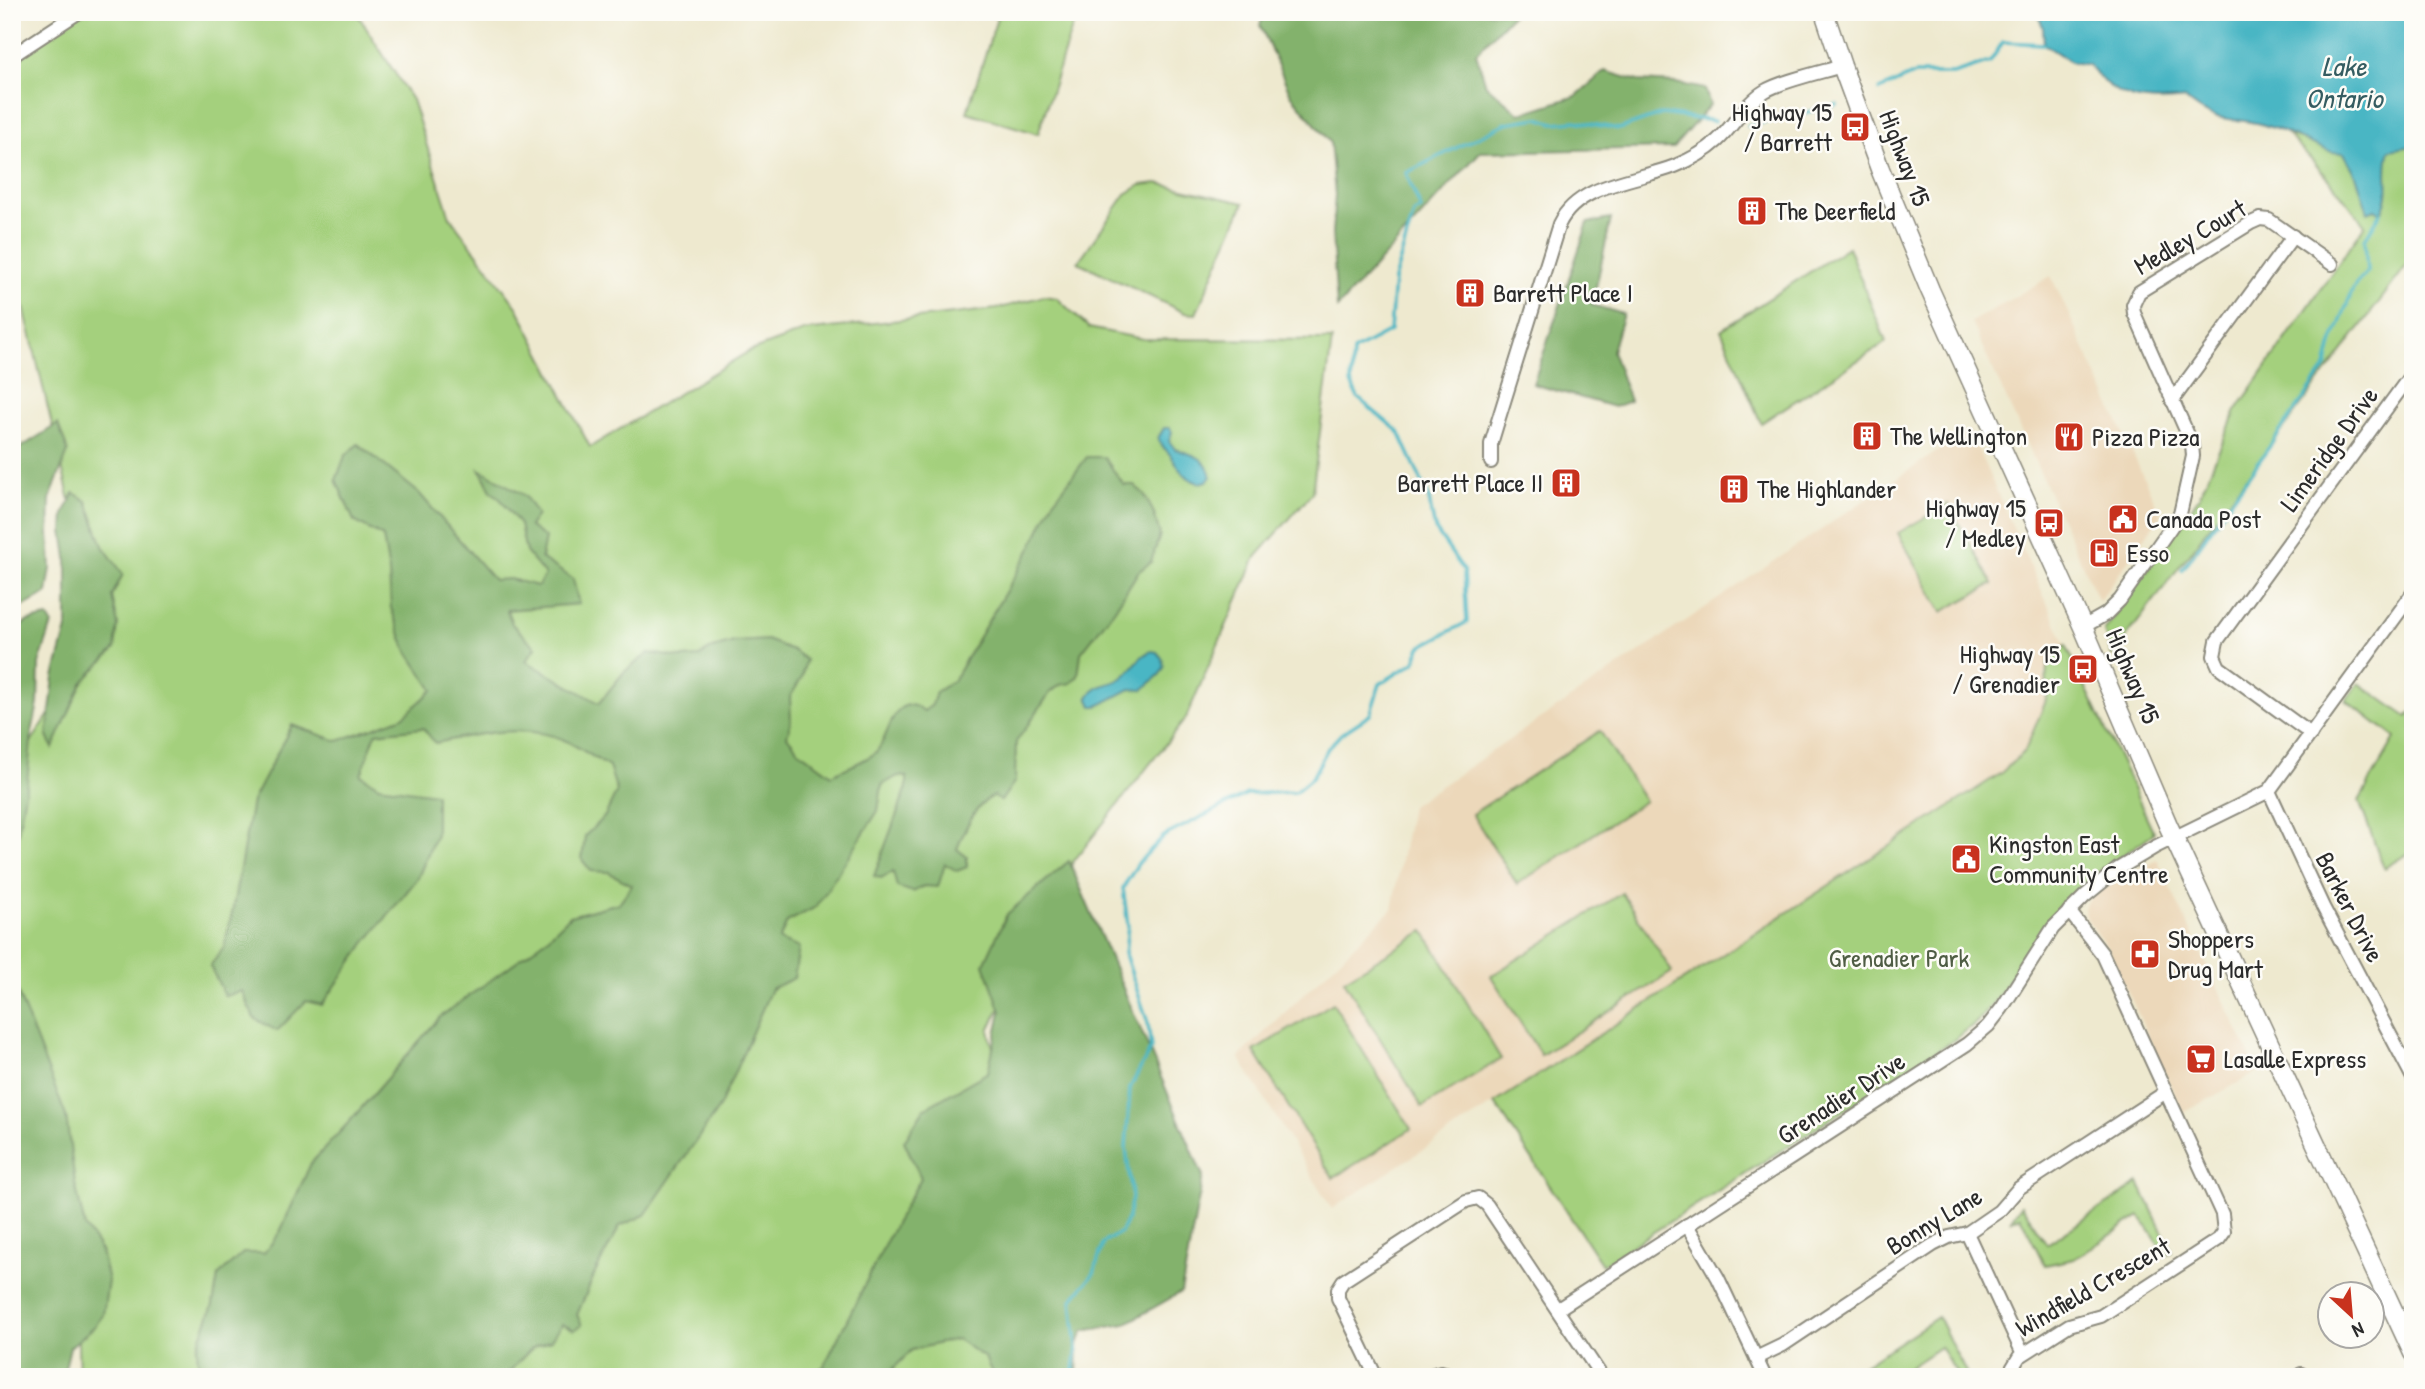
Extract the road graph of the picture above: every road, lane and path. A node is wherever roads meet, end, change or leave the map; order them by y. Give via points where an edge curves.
1 (79, 12) edge
2 (1824, 12) edge
3 (12, 56) edge
4 (1842, 66) junction
5 (2293, 236) junction
6 (2332, 264) dead end
7 (2413, 372) edge
8 (2172, 401) junction
9 (1491, 463) dead end
10 (2413, 593) edge
11 (2083, 626) junction
12 (2311, 734) junction
13 (2269, 791) junction
14 (2174, 837) junction
15 (2069, 911) junction
16 (2413, 1078) edge
17 (2166, 1092) junction
18 (1687, 1225) junction
19 (1967, 1233) junction
20 (1558, 1309) junction
21 (2413, 1353) edge
22 (2023, 1354) junction
23 (1755, 1358) junction
24 (1376, 1377) edge
25 (1425, 1377) edge
26 (1451, 1377) edge
27 (1602, 1377) edge
28 (1765, 1377) edge
29 (2007, 1377) edge

1 - 3 street
2 - 4 main road, Highway 15
4 - 9 street via 1767,89 1718,141 1700,153 1598,191 1565,211 1498,421
4 - 11 main road, Highway 15 via 1930,290
5 - 6 street, Medley Court
5 - 8 street
5 - 8 street, Medley Court via 2260,219 2139,292 2134,313
7 - 12 street, Limeridge Drive via 2217,641 2214,656 2219,667
8 - 11 street, Medley Court via 2193,456 2180,514 2120,600
10 - 12 street
11 - 14 main road, Highway 15
12 - 13 street
13 - 14 street, Grenadier Drive
13 - 16 street, Barker Drive via 2323,907
14 - 15 street, Grenadier Drive via 2118,869
14 - 21 main road, Highway 15
15 - 17 street, Windfield Crescent via 2103,956
15 - 18 street, Grenadier Drive via 2053,928 2002,1008 1967,1044
17 - 19 street, Bonny Lane via 2020,1188 1999,1211
17 - 22 street, Windfield Crescent via 2222,1214 2224,1232 2101,1316 2069,1325
18 - 20 street, Grenadier Drive
18 - 23 street
19 - 22 street
19 - 23 street, Bonny Lane via 1933,1245 1783,1345
20 - 24 street via 1487,1205 1478,1198 1466,1201 1343,1281 1338,1289 1338,1298
20 - 27 street
22 - 29 street, Windfield Crescent
23 - 28 street
25 - 26 street via 1441,1372

